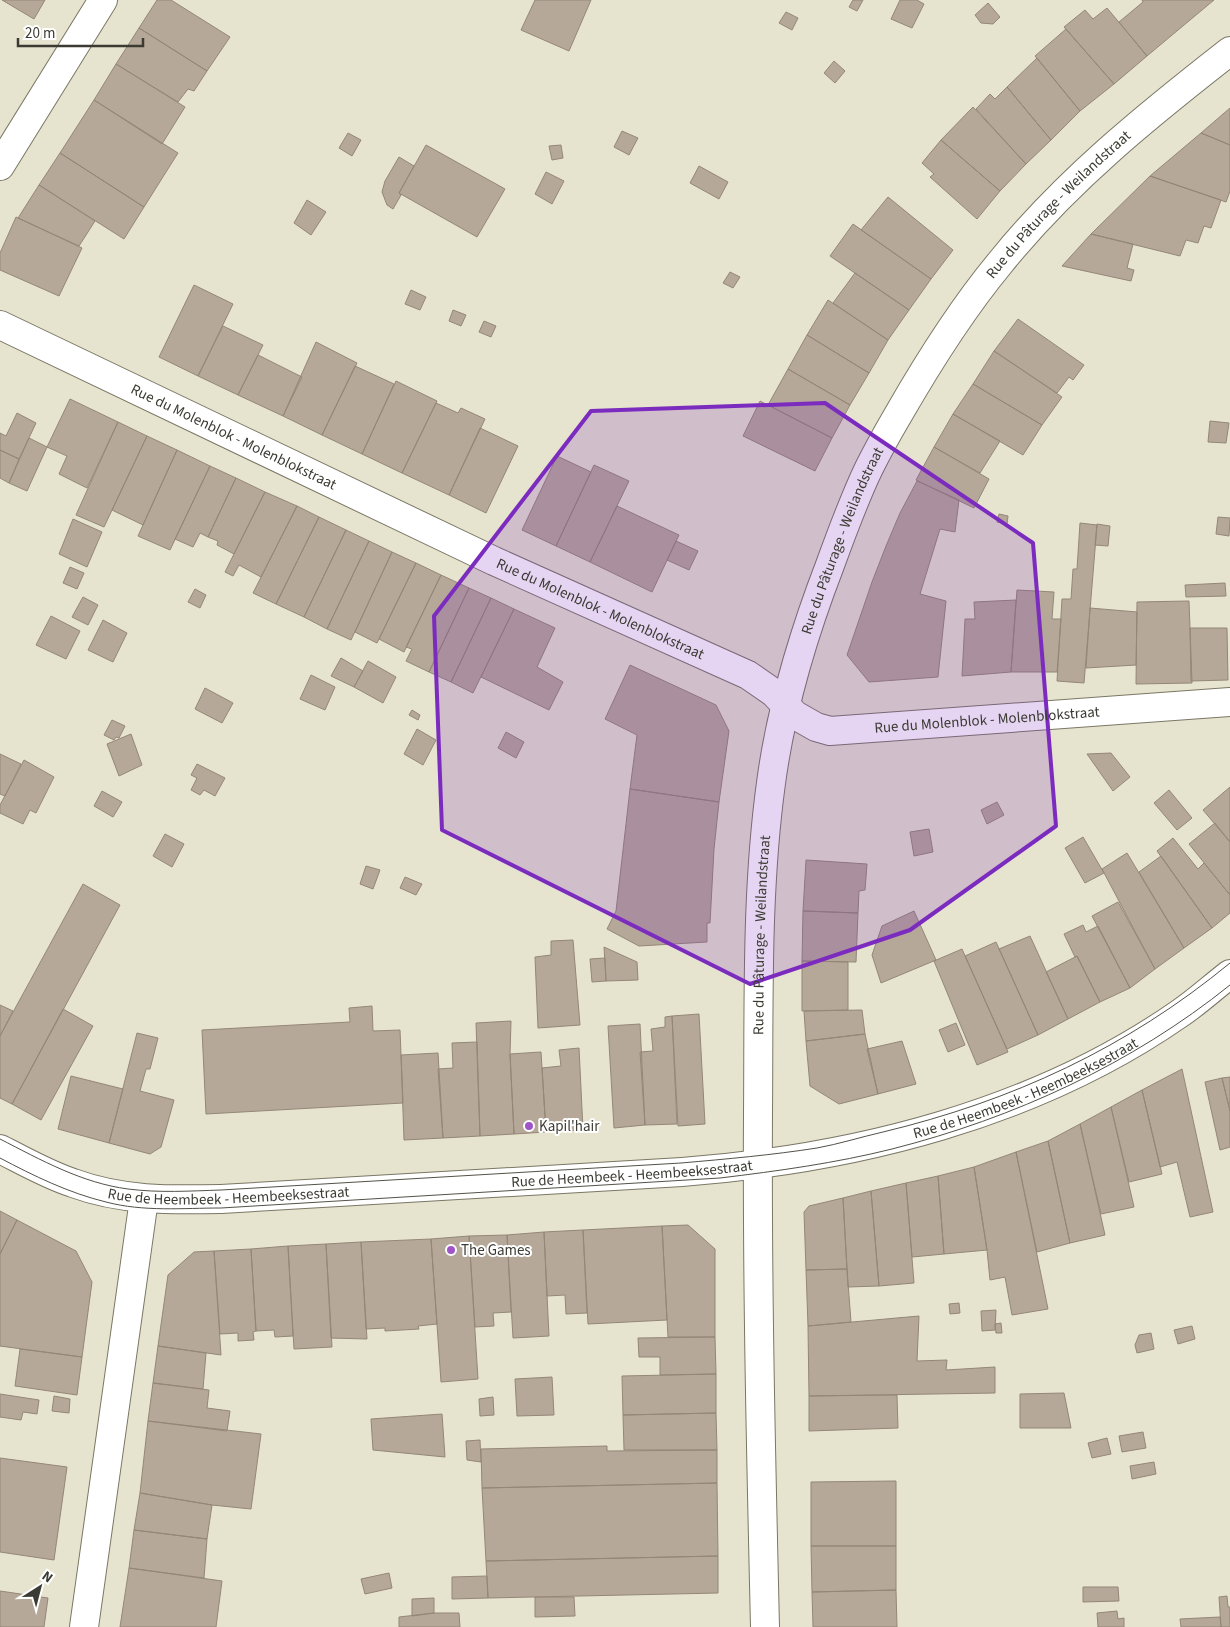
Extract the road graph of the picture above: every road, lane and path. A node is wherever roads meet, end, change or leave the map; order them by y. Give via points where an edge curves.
1 (103, 0) edge
2 (1230, 51) edge
3 (0, 166) edge
4 (0, 326) edge
5 (1230, 702) edge
6 (786, 707) junction
7 (1230, 974) edge
8 (0, 1148) edge
9 (758, 1165) junction
10 (144, 1199) junction
11 (84, 1627) edge
12 (765, 1627) edge

1 - 3 street
2 - 6 street, Rue du Pâturage - Weilandstraat via 1121,138 1087,170 1002,260 952,327 870,465 798,654
4 - 6 street, Rue du Molenblok - Molenblokstraat via 494,561 748,675 774,693
5 - 6 street, Rue du Molenblok - Molenblokstraat via 830,731 806,722
6 - 9 street, Rue du Pâturage - Weilandstraat via 771,781 763,859
7 - 9 street, Rue de Heembeek - Heembeeksestraat via 1179,1014 1140,1038 1077,1073 1013,1101 889,1140 820,1156
8 - 10 street, Rue de Heembeek - Heembeeksestraat via 71,1183
9 - 10 street, Rue de Heembeek - Heembeeksestraat via 221,1199
9 - 12 street, Rue du Pâturage - Weilandstraat
10 - 11 street

